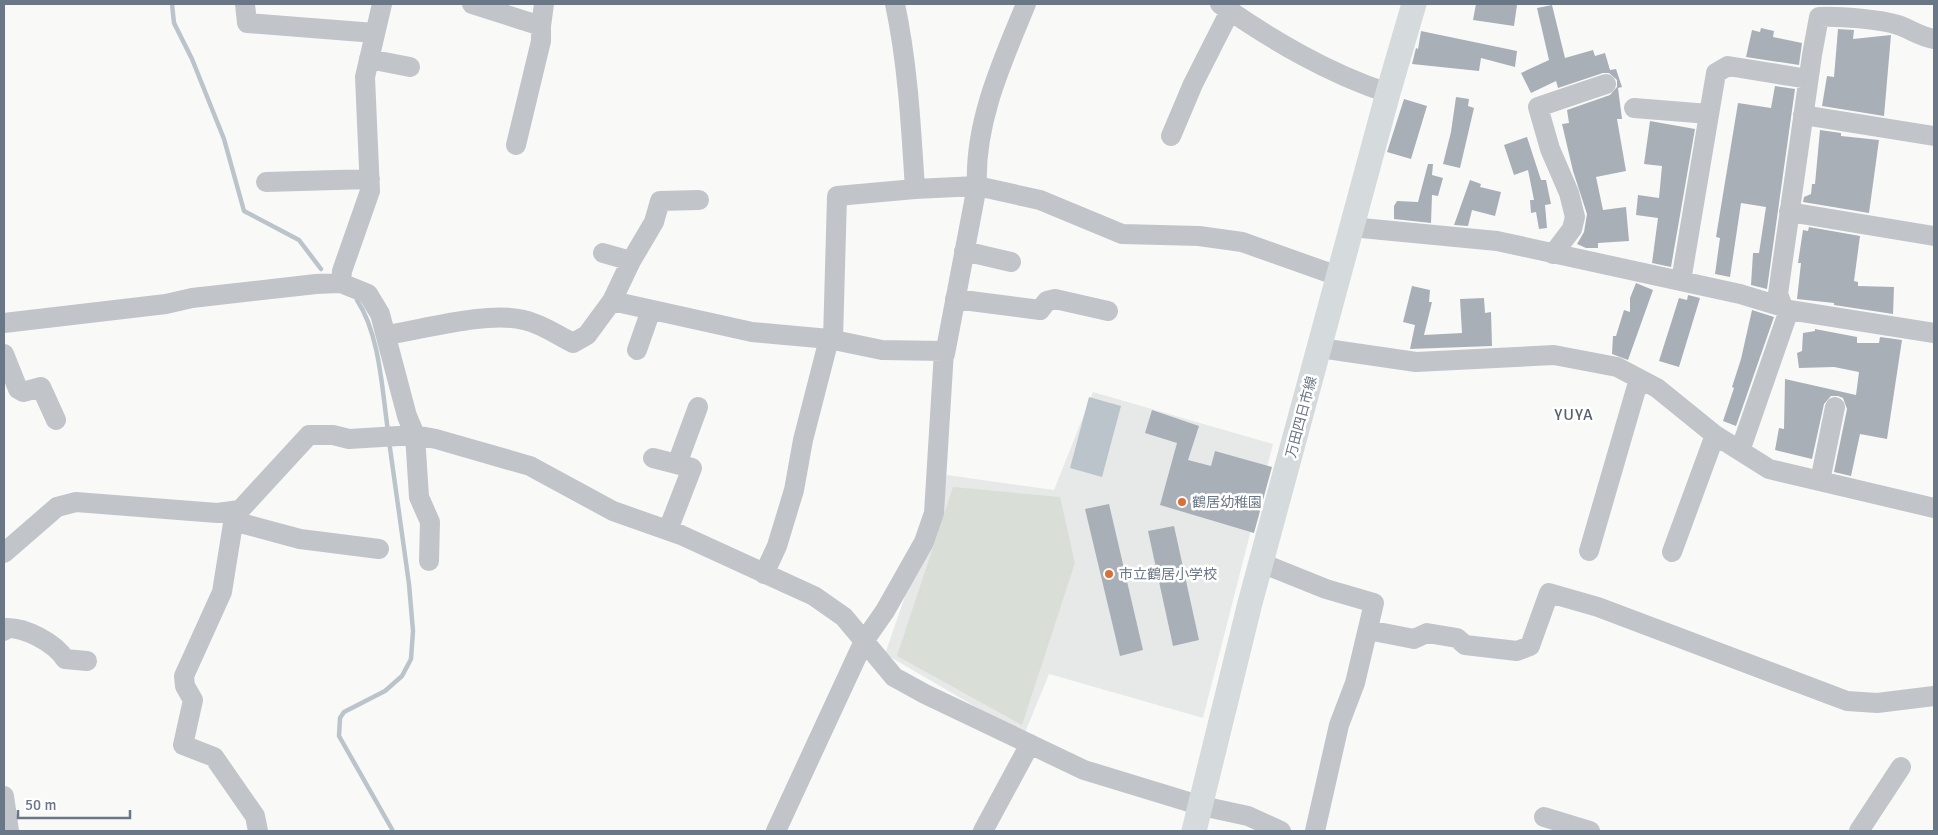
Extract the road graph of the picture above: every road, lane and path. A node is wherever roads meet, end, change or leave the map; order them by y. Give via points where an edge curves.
1 (245, 4) edge
2 (382, 4) edge
3 (472, 4) edge
4 (544, 4) edge
5 (895, 4) edge
6 (1026, 4) edge
7 (1414, 4) edge
8 (1225, 7) edge
9 (541, 26) junction
10 (375, 33) junction
11 (1934, 39) edge
12 (369, 59) junction
13 (410, 66) dead end
14 (1808, 79) junction
15 (1606, 84) dead end
16 (1388, 93) junction
17 (1634, 108) dead end
18 (1709, 114) junction
19 (1803, 115) junction
20 (1171, 136) dead end
21 (1934, 136) edge
22 (516, 145) dead end
23 (370, 178) junction
24 (266, 182) dead end
25 (977, 186) junction
26 (915, 189) junction
27 (699, 200) dead end
28 (1789, 212) junction
29 (1352, 228) junction
30 (1934, 236) edge
31 (964, 250) junction
32 (603, 253) dead end
33 (1553, 254) junction
34 (632, 261) junction
35 (1011, 262) dead end
36 (1338, 276) junction
37 (1682, 281) junction
38 (341, 283) junction
39 (955, 299) junction
40 (612, 301) junction
41 (1786, 309) junction
42 (651, 310) junction
43 (1108, 311) dead end
44 (4, 323) edge
45 (1934, 333) edge
46 (387, 335) junction
47 (831, 340) junction
48 (1320, 348) junction
49 (637, 350) dead end
50 (944, 351) junction
51 (4, 354) edge
52 (1639, 379) junction
53 (1835, 407) dead end
54 (698, 408) dead end
55 (56, 420) dead end
56 (415, 435) junction
57 (1715, 435) junction
58 (1740, 450) junction
59 (652, 458) dead end
60 (677, 464) junction
61 (1820, 481) junction
62 (1934, 508) edge
63 (234, 516) junction
64 (668, 530) junction
65 (379, 549) dead end
66 (1589, 551) dead end
67 (1672, 552) dead end
68 (4, 553) edge
69 (429, 561) dead end
70 (1261, 563) junction
71 (764, 574) junction
72 (1368, 630) junction
73 (4, 631) edge
74 (864, 641) junction
75 (87, 661) dead end
76 (1934, 696) edge
77 (1030, 744) junction
78 (1901, 767) dead end
79 (4, 796) edge
80 (1202, 806) junction
81 (1544, 817) dead end
82 (779, 830) edge
83 (10, 831) edge
84 (258, 831) edge
85 (983, 831) edge
86 (1194, 831) edge
87 (1281, 831) edge
88 (1314, 831) edge
89 (1590, 831) edge
90 (1859, 831) edge

1 - 10 street via 247,23
2 - 10 street
3 - 9 street
4 - 9 street
5 - 26 street via 908,90
6 - 25 street via 995,83 984,122 976,162
7 - 16 main road, 万田四日市線
8 - 16 street via 1279,43 1361,84
8 - 20 street
9 - 22 street via 541,41
10 - 12 street
11 - 14 street via 1897,24 1837,16 1819,17
12 - 13 street
12 - 23 street via 365,77
14 - 18 street via 1728,66 1716,73
14 - 19 street
15 - 33 street via 1538,107 1575,217 1572,229
16 - 29 main road, 万田四日市線
17 - 18 street
18 - 37 street
19 - 21 street
19 - 28 street
23 - 24 street
23 - 38 street via 370,191 342,271
25 - 26 street
25 - 31 street
25 - 36 street via 1040,200 1122,234 1199,236 1242,242
26 - 47 street via 837,196
27 - 34 street via 660,201 654,222
28 - 30 street
28 - 41 street via 1778,294
29 - 33 street via 1497,242
29 - 36 main road, 万田四日市線
31 - 35 street
31 - 39 street
32 - 34 street
33 - 37 street
34 - 40 street
36 - 48 main road, 万田四日市線
37 - 41 street via 1740,294
38 - 44 street via 192,298 166,304
38 - 46 street via 368,294
39 - 43 street via 1040,310 1047,301 1055,299
39 - 50 street via 944,354
40 - 42 street
40 - 46 street via 587,335 573,343 542,326 494,317
41 - 45 street
41 - 58 street
42 - 47 street via 752,332
42 - 49 street
46 - 56 street via 407,416
47 - 50 street via 882,350
47 - 71 street via 803,440 794,490 777,546
48 - 52 street via 1416,362 1554,354 1617,367
48 - 70 main road, 万田四日市線
50 - 74 street via 934,513 924,542
51 - 55 street via 18,389 23,392 41,387
52 - 57 street via 1657,388
52 - 66 street
53 - 61 street
54 - 60 street
56 - 63 street via 349,439 309,435 268,483
56 - 64 street via 530,466 613,511
56 - 69 street via 419,497 430,522
57 - 58 street
57 - 67 street
58 - 61 street via 1769,469
59 - 60 street
60 - 64 street via 692,468
61 - 62 street
63 - 65 street via 300,540
63 - 68 street via 76,502 56,507
63 - 84 street via 222,592 184,676 184,686 193,700 183,745 214,757 255,816
64 - 71 street
70 - 72 street via 1326,589 1374,603
70 - 80 main road, 万田四日市線
71 - 74 street via 814,596 844,616
72 - 76 street via 1414,639 1427,633 1458,638 1465,645 1516,651 1530,646 1549,593 1598,608 1847,701 1876,703
72 - 88 street via 1355,683 1339,725
73 - 75 street via 16,628 59,650 65,659
74 - 77 street via 894,677
74 - 82 street
77 - 80 street via 1084,770
77 - 85 street
78 - 90 street
79 - 83 street
80 - 86 main road, 万田四日市線
80 - 87 street via 1248,816
81 - 89 street

